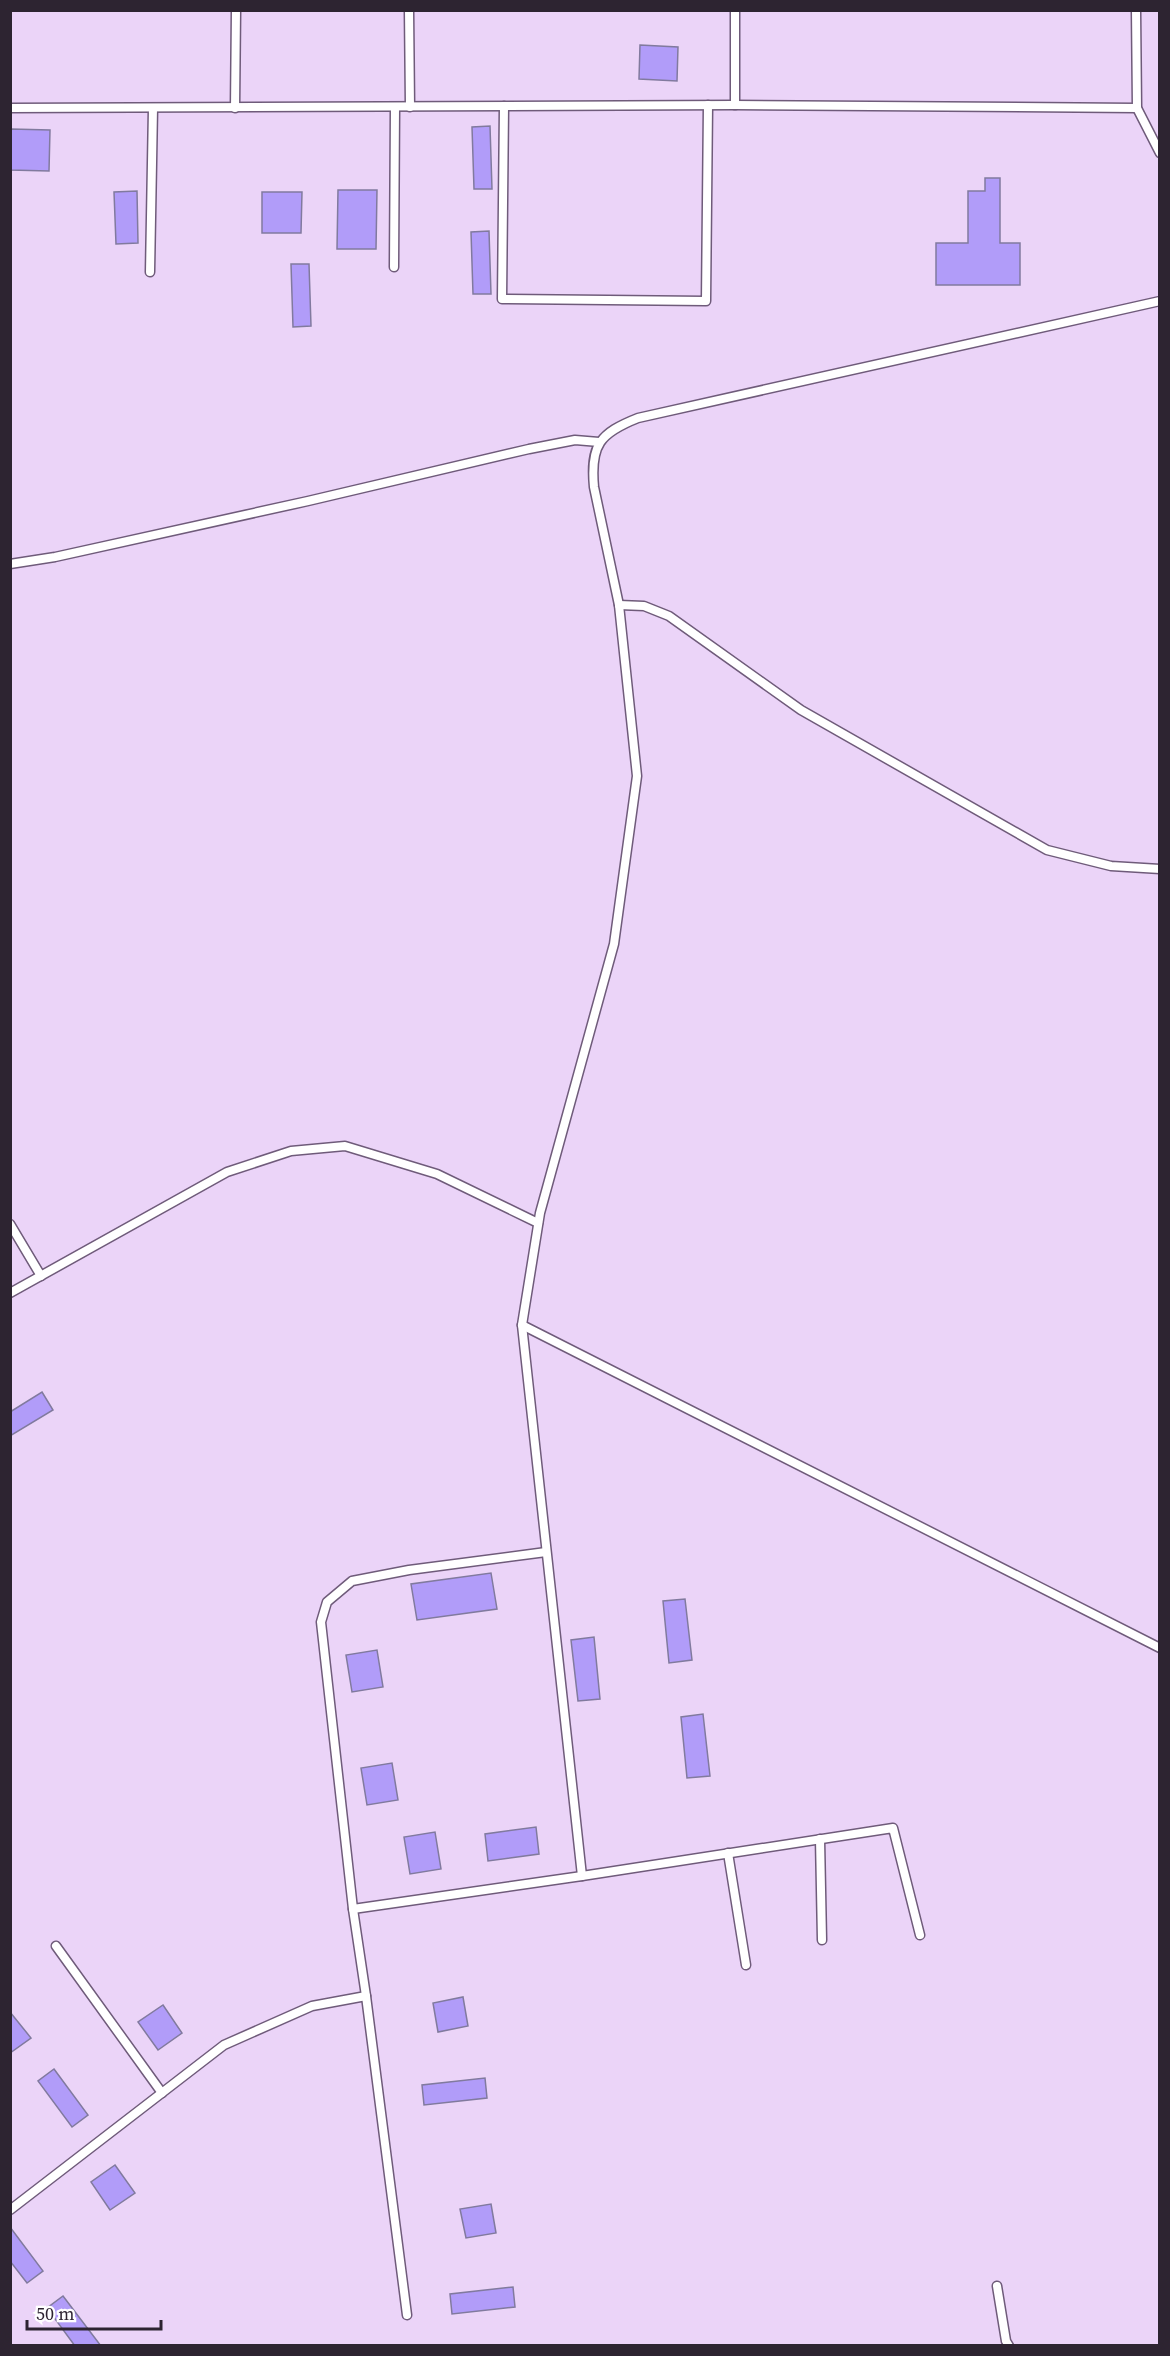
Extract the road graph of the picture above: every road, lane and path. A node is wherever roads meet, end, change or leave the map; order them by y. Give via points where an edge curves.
1 (236, 10) edge
2 (409, 10) edge
3 (735, 10) edge
4 (1136, 10) edge
5 (708, 105) junction
6 (735, 105) junction
7 (504, 106) junction
8 (395, 107) junction
9 (410, 107) junction
10 (10, 108) edge
11 (153, 108) junction
12 (235, 108) junction
13 (1137, 108) junction
14 (1160, 153) edge
15 (394, 267) dead end
16 (150, 272) dead end
17 (1160, 301) edge
18 (599, 442) junction
19 (10, 564) edge
20 (619, 605) junction
21 (1160, 868) edge
22 (538, 1223) junction
23 (10, 1224) edge
24 (41, 1276) junction
25 (10, 1293) edge
26 (522, 1325) junction
27 (546, 1552) junction
28 (1160, 1648) edge
29 (820, 1839) junction
30 (728, 1853) junction
31 (582, 1876) junction
32 (353, 1909) junction
33 (920, 1935) dead end
34 (822, 1940) dead end
35 (56, 1946) dead end
36 (746, 1965) dead end
37 (366, 1996) junction
38 (162, 2093) junction
39 (10, 2210) edge
40 (997, 2286) dead end
41 (406, 2315) dead end
42 (1009, 2346) edge

1 - 12 lane
2 - 9 lane
3 - 6 lane
4 - 13 lane
5 - 6 lane
5 - 7 lane
5 - 7 lane via 706,301 502,299
6 - 13 lane
7 - 9 lane
8 - 9 lane
8 - 12 lane
8 - 15 lane
10 - 11 lane
11 - 12 lane
11 - 16 lane
13 - 14 lane
17 - 18 lane via 638,418 608,432
18 - 19 lane via 575,440 529,449
18 - 20 lane via 592,473
20 - 21 lane via 644,606 669,616 801,710 1047,850 1111,866
20 - 22 lane via 637,776 614,944
22 - 24 lane via 437,1174 345,1146 291,1151 227,1172
22 - 26 lane
23 - 24 lane
24 - 25 lane
26 - 27 lane
26 - 28 lane
27 - 31 lane
27 - 32 lane via 352,1581 327,1602 321,1622
29 - 30 lane
29 - 33 lane via 893,1828
29 - 34 lane
30 - 31 lane
30 - 36 lane
31 - 32 lane
32 - 37 lane
35 - 38 lane
37 - 38 lane via 312,2006 225,2044
37 - 41 lane
38 - 39 lane
40 - 42 lane

